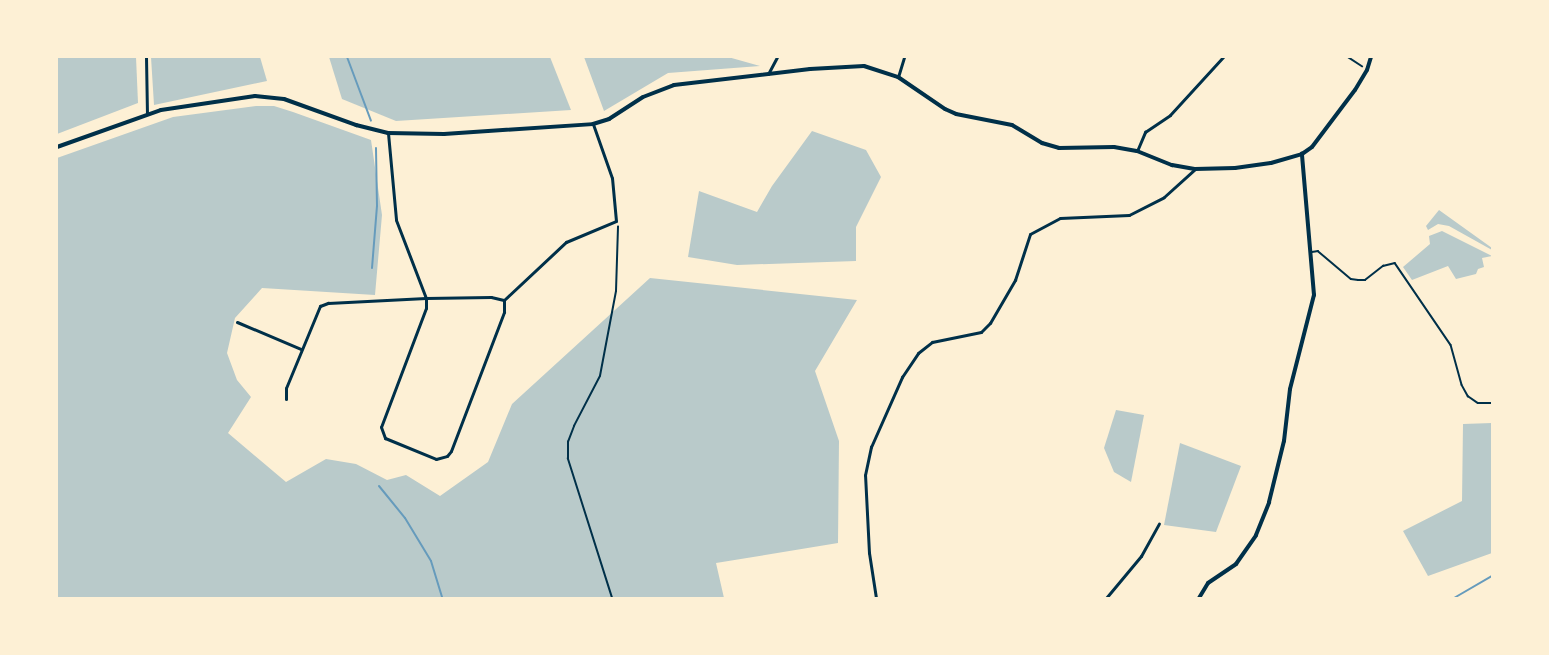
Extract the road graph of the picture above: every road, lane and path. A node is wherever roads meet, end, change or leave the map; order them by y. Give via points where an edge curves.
1 (146, 57) edge
2 (777, 57) edge
3 (904, 57) edge
4 (1223, 57) edge
5 (1348, 57) edge
6 (1371, 57) edge
7 (1367, 70) junction
8 (768, 74) junction
9 (898, 77) junction
10 (147, 114) junction
11 (593, 124) junction
12 (388, 133) junction
13 (57, 147) edge
14 (1137, 151) junction
15 (1302, 154) junction
16 (1195, 169) junction
17 (616, 221) junction
18 (1311, 252) junction
19 (426, 298) junction
20 (504, 300) junction
21 (237, 322) dead end
22 (301, 349) junction
23 (286, 399) dead end
24 (1492, 403) edge
25 (1159, 524) dead end
26 (612, 598) edge
27 (876, 598) edge
28 (1106, 598) edge
29 (1199, 598) edge

1 - 10 street
2 - 8 street
3 - 9 street
4 - 14 street via 1170,115 1145,132
5 - 7 path
6 - 7 street
7 - 15 street via 1320,139
8 - 9 street via 864,66
8 - 11 street via 674,85
9 - 14 street via 945,109 1012,125 1042,143 1059,148 1114,147
10 - 12 street via 186,105 270,96
10 - 13 street
11 - 12 street via 444,134
11 - 17 street via 612,178
12 - 19 street via 396,220
14 - 16 street
15 - 16 street via 1253,166
15 - 18 street
16 - 27 street via 1164,197 1129,215 1060,218 1030,234 1015,280 986,328 970,336 932,342 918,353 902,377 871,447 866,475 869,553
17 - 20 street via 566,242
17 - 26 path via 616,291 600,376 568,442 568,459
18 - 24 lane via 1318,251 1351,279 1358,280 1365,280 1395,262 1452,345 1468,396 1478,403
18 - 29 street via 1314,295 1290,389 1284,441 1269,502 1256,535 1236,564 1208,583
19 - 20 street
19 - 20 street via 426,308 381,427 385,438 436,459 451,451 504,312
19 - 22 street via 320,306
21 - 22 street
22 - 23 street via 286,388
25 - 28 street via 1141,556

